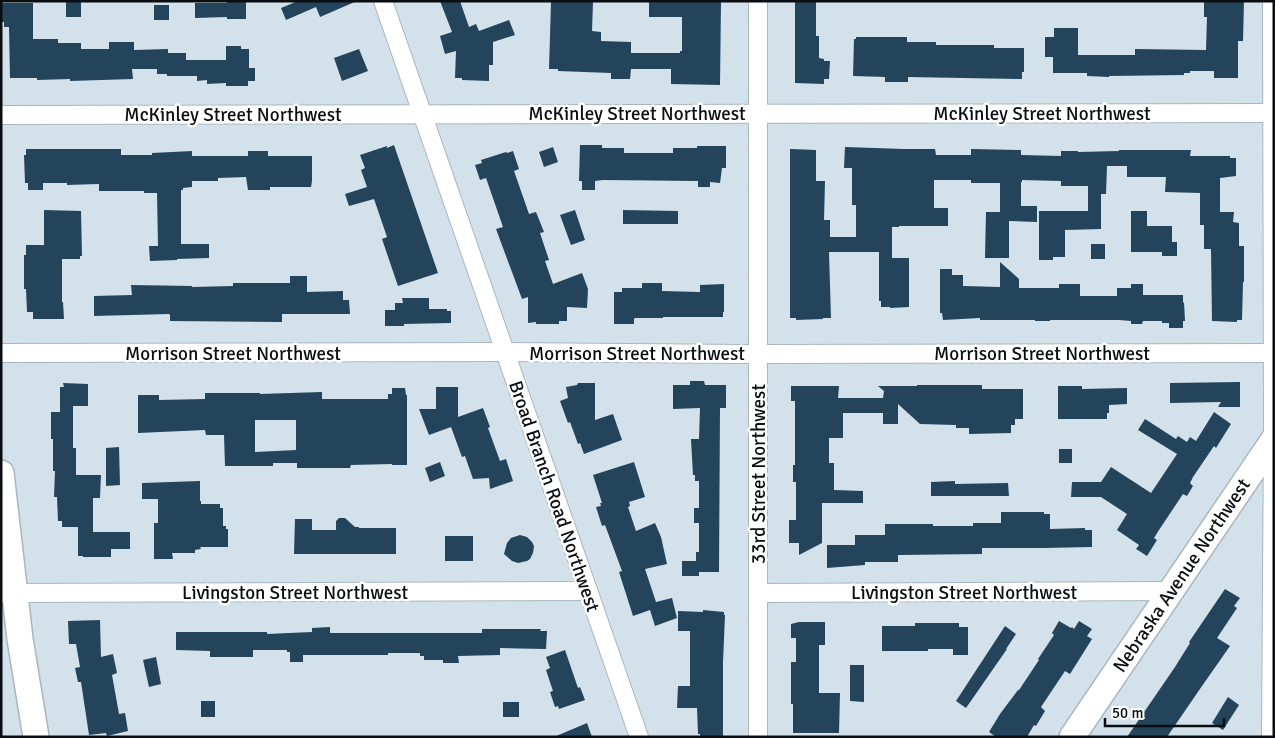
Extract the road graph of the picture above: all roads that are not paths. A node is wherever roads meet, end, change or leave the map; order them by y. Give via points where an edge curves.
1 (383, 1) edge
2 (758, 1) edge
3 (1272, 1) edge
4 (758, 113) junction
5 (1273, 113) edge
6 (1, 114) edge
7 (422, 114) junction
8 (505, 352) junction
9 (1, 353) edge
10 (1273, 353) edge
11 (758, 354) junction
12 (1273, 440) edge
13 (1, 473) edge
14 (588, 591) junction
15 (1170, 591) junction
16 (8, 593) edge
17 (758, 593) junction
18 (36, 737) edge
19 (639, 737) edge
20 (758, 737) edge
21 (1072, 737) edge
22 (1271, 737) edge

1 - 7 street, Broad Branch Road Northwest
2 - 4 street, 33rd Street Northwest
3 - 5 street
4 - 5 street, McKinley Street Northwest
4 - 7 street, McKinley Street Northwest
4 - 11 street, 33rd Street Northwest
5 - 10 street
6 - 7 street, McKinley Street Northwest
7 - 8 street, Broad Branch Road Northwest
8 - 9 street, Morrison Street Northwest
8 - 11 street, Morrison Street Northwest
8 - 14 street, Broad Branch Road Northwest
10 - 11 street, Morrison Street Northwest
10 - 12 street
11 - 17 street, 33rd Street Northwest
12 - 15 street, Nebraska Avenue Northwest
12 - 22 street
13 - 16 street
14 - 16 street, Livingston Street Northwest
14 - 19 street, Broad Branch Road Northwest
15 - 17 street, Livingston Street Northwest
15 - 21 street, Nebraska Avenue Northwest
16 - 18 street
17 - 20 street, 33rd Street Northwest

